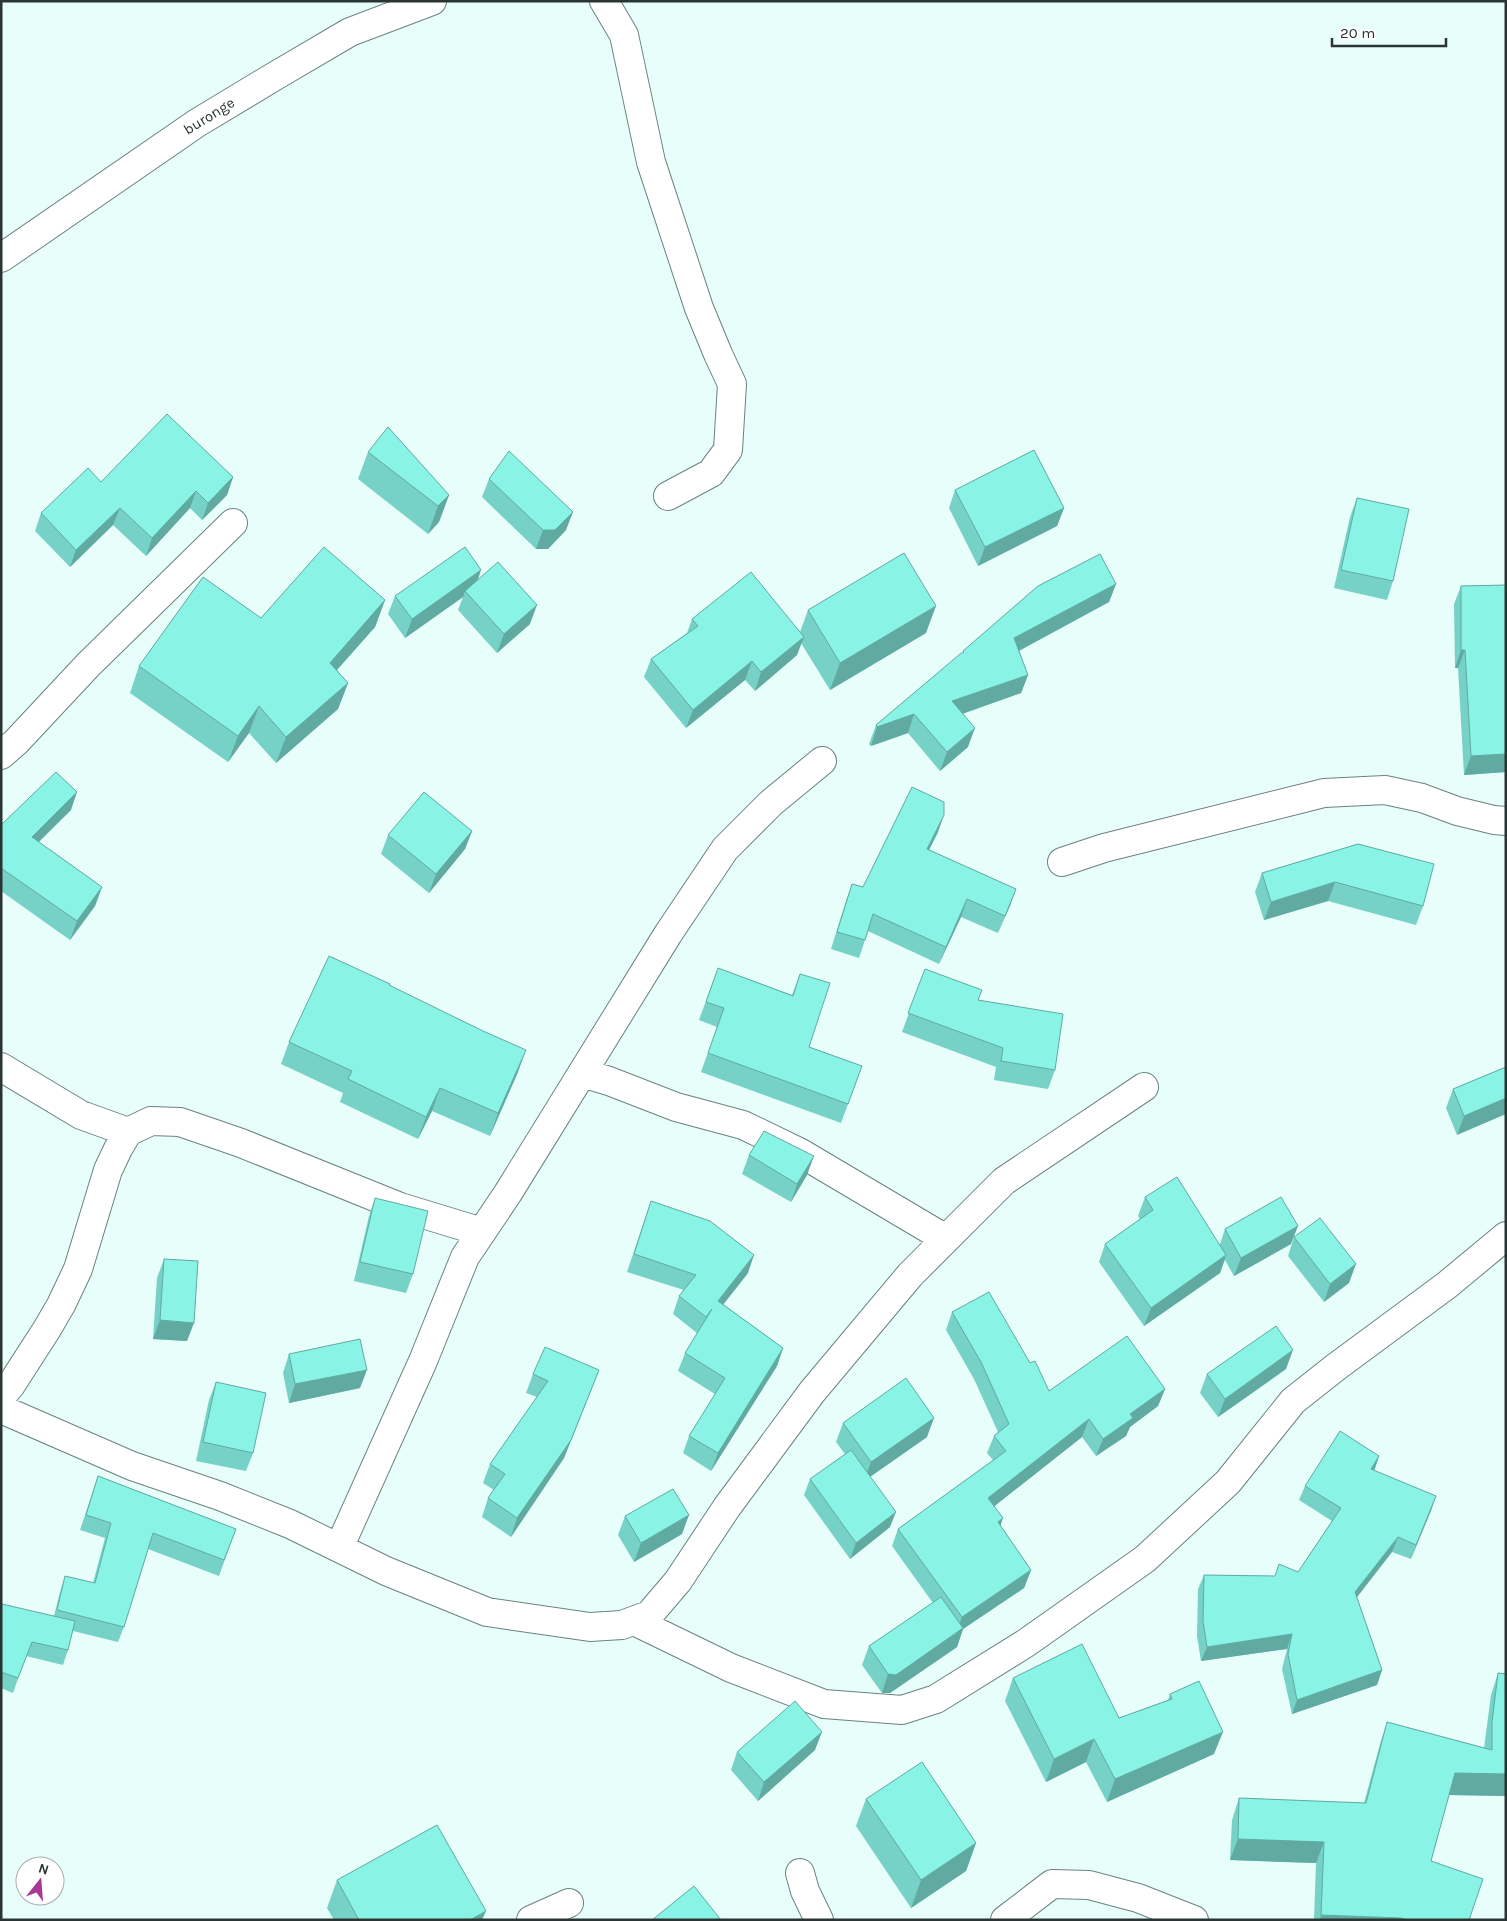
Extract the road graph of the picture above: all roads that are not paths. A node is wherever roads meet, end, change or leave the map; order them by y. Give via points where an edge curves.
1 (432, 1) edge
2 (604, 1) edge
3 (1, 258) edge
4 (668, 496) dead end
5 (232, 523) dead end
6 (1, 755) edge
7 (822, 761) dead end
8 (1506, 821) edge
9 (1062, 862) dead end
10 (1, 1066) edge
11 (582, 1073) junction
12 (1144, 1087) dead end
13 (128, 1132) junction
14 (482, 1232) junction
15 (1506, 1236) edge
16 (946, 1239) junction
17 (1, 1398) edge
18 (1, 1409) edge
19 (339, 1548) junction
20 (634, 1621) junction
21 (800, 1873) dead end
22 (569, 1903) dead end
23 (531, 1920) edge
24 (819, 1920) edge
25 (1005, 1920) edge
26 (1194, 1920) edge

1 - 3 street, buronge via 350,32 267,80 197,122
2 - 4 street via 624,35 651,162 699,308 732,384 728,450 711,473
5 - 6 street
7 - 11 street via 770,803 725,849
8 - 9 street via 1385,790 1324,793 1104,848
10 - 13 street via 81,1115
11 - 14 street
11 - 16 street via 676,1107 743,1125 799,1152
12 - 16 street via 1004,1181
13 - 14 street via 151,1121 180,1122 400,1207
13 - 17 street via 108,1170 78,1269 61,1305
14 - 19 street via 465,1257 423,1361
15 - 20 street via 1447,1285 1293,1401 1228,1482 1146,1559 1026,1643 936,1699 902,1710 824,1704 731,1668
16 - 20 street via 910,1275 812,1392 727,1507 678,1581 649,1615
18 - 19 street via 132,1466 290,1524
19 - 20 street via 386,1571 488,1612 590,1627
21 - 24 street
22 - 23 street
25 - 26 street via 1052,1884 1089,1884 1138,1898

